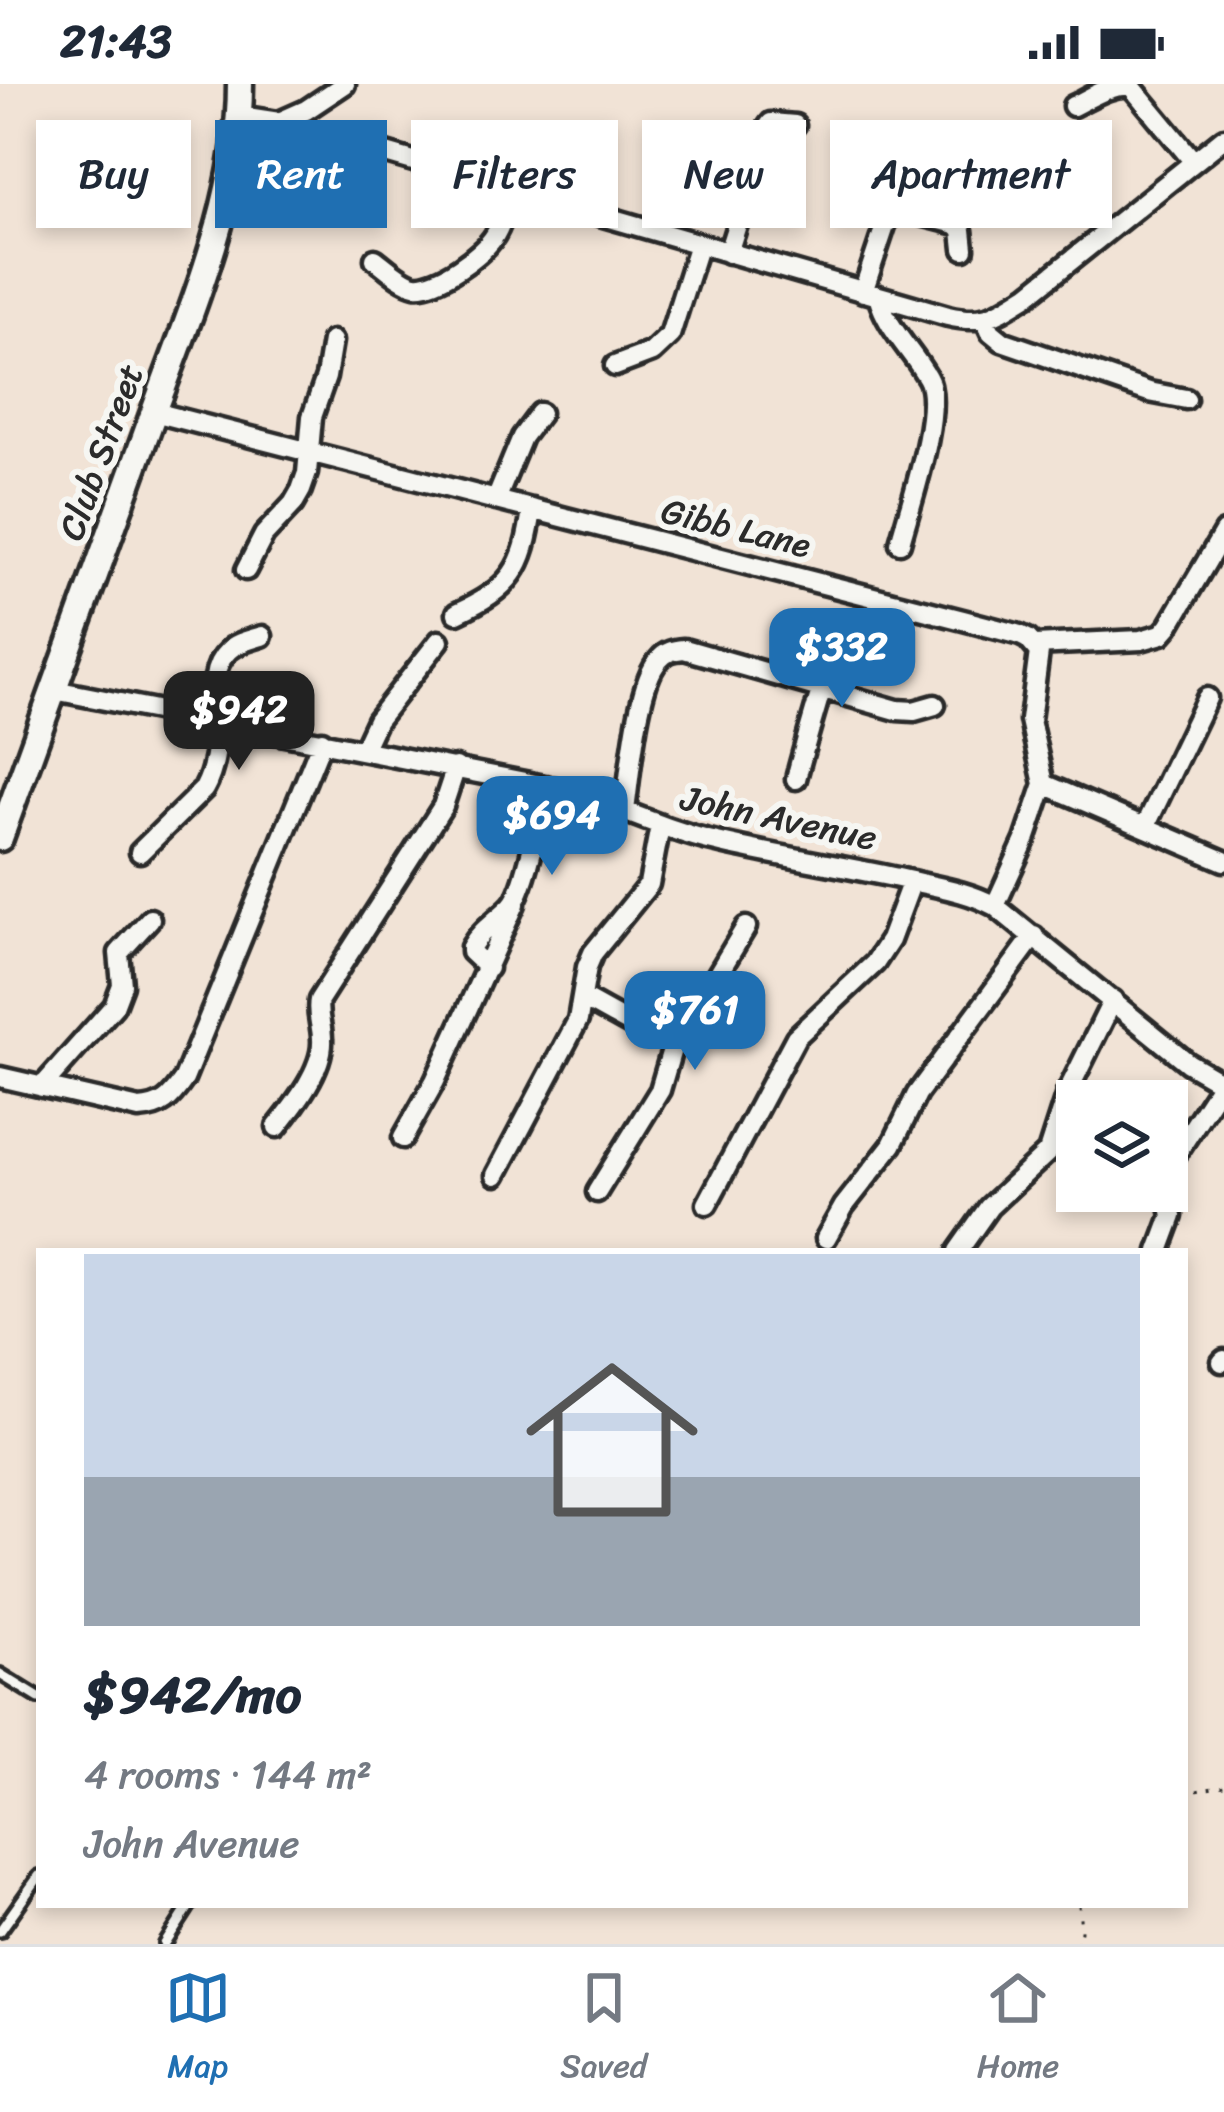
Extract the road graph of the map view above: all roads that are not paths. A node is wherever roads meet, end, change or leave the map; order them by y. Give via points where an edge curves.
1 (240, 84) edge
2 (345, 84) edge
3 (1073, 106) dead end
4 (240, 116) junction
5 (266, 120) edge
6 (284, 120) edge
7 (1224, 138) edge
8 (1194, 162) junction
9 (618, 221) edge
10 (497, 228) edge
11 (736, 228) edge
12 (699, 244) junction
13 (964, 249) dead end
14 (728, 253) junction
15 (375, 259) dead end
16 (871, 294) junction
17 (985, 319) junction
18 (332, 340) dead end
19 (616, 366) dead end
20 (1186, 400) dead end
21 (154, 412) junction
22 (540, 413) dead end
23 (310, 451) junction
24 (496, 500) junction
25 (532, 509) junction
26 (1224, 532) edge
27 (900, 543) dead end
28 (246, 570) dead end
29 (457, 613) dead end
30 (839, 628) dead end
31 (262, 636) dead end
32 (439, 641) dead end
33 (1035, 645) junction
34 (822, 689) junction
35 (54, 690) junction
36 (1207, 698) dead end
37 (935, 705) dead end
38 (217, 721) junction
39 (322, 741) junction
40 (363, 750) junction
41 (456, 767) junction
42 (796, 779) dead end
43 (1044, 784) junction
44 (546, 786) junction
45 (625, 810) junction
46 (660, 826) junction
47 (1144, 827) junction
48 (0, 838) edge
49 (140, 852) dead end
50 (1224, 861) edge
51 (912, 881) junction
52 (995, 906) junction
53 (150, 919) dead end
54 (746, 927) dead end
55 (1034, 936) junction
56 (583, 998) junction
57 (1113, 1000) junction
58 (675, 1039) junction
59 (0, 1077) edge
60 (1223, 1083) edge
61 (42, 1087) junction
62 (277, 1127) dead end
63 (1188, 1136) edge
64 (403, 1138) dead end
65 (496, 1175) dead end
66 (597, 1192) dead end
67 (707, 1204) dead end
68 (1171, 1212) edge
69 (826, 1238) dead end
70 (960, 1248) edge
71 (1160, 1248) edge
72 (0, 1674) edge
73 (36, 1696) edge
74 (36, 1880) edge
75 (188, 1908) edge
76 (0, 1931) edge
77 (165, 1944) edge

1 - 4 main road, Club Street
2 - 6 street
3 - 8 street via 1131,86
4 - 5 street
4 - 21 main road, Club Street via 217,233
7 - 8 street
8 - 17 street via 1028,295
9 - 12 street
10 - 15 street via 476,255 430,283 410,284
11 - 14 street
12 - 14 street
12 - 19 street via 670,335
13 - 16 street via 956,224 897,209 888,217
14 - 16 street
16 - 17 street
16 - 27 street via 934,396
17 - 20 street via 1002,340
18 - 23 street
21 - 23 street, Gibb Lane
21 - 35 main road, Club Street
22 - 24 street
23 - 24 street, Gibb Lane
23 - 28 street via 301,490
24 - 25 street, Gibb Lane
25 - 29 street via 512,575 490,598
25 - 33 street, Gibb Lane
26 - 33 street via 1162,634
30 - 34 street
31 - 38 street via 222,658 214,682
32 - 40 street
33 - 43 street via 1030,720
34 - 37 street via 897,710
34 - 42 street
34 - 45 street via 670,651 646,688
35 - 38 street, John Avenue
35 - 48 main road, Club Street
36 - 47 street
38 - 39 street, John Avenue
38 - 49 street via 204,789
39 - 40 street, John Avenue
39 - 61 street via 172,1096 139,1109
40 - 41 street, John Avenue
41 - 44 street, John Avenue
41 - 62 street via 439,814 319,1000 323,1047
43 - 47 street
43 - 52 street
44 - 45 street, John Avenue
44 - 64 street via 515,904 471,947 488,968
45 - 46 street, John Avenue
46 - 51 street, John Avenue
46 - 56 street via 649,884 593,952
47 - 50 street
51 - 52 street, John Avenue
51 - 67 street via 882,954 796,1037
52 - 55 street, John Avenue
53 - 61 street via 119,953 114,1006
54 - 58 street
55 - 57 street, John Avenue
55 - 69 street via 917,1094 892,1145
56 - 58 street via 639,1030
56 - 65 street
57 - 60 street, John Avenue
57 - 70 street via 1048,1152
58 - 66 street via 661,1090
59 - 61 street
60 - 63 street
68 - 71 street
72 - 73 lane
74 - 76 lane
75 - 77 lane

